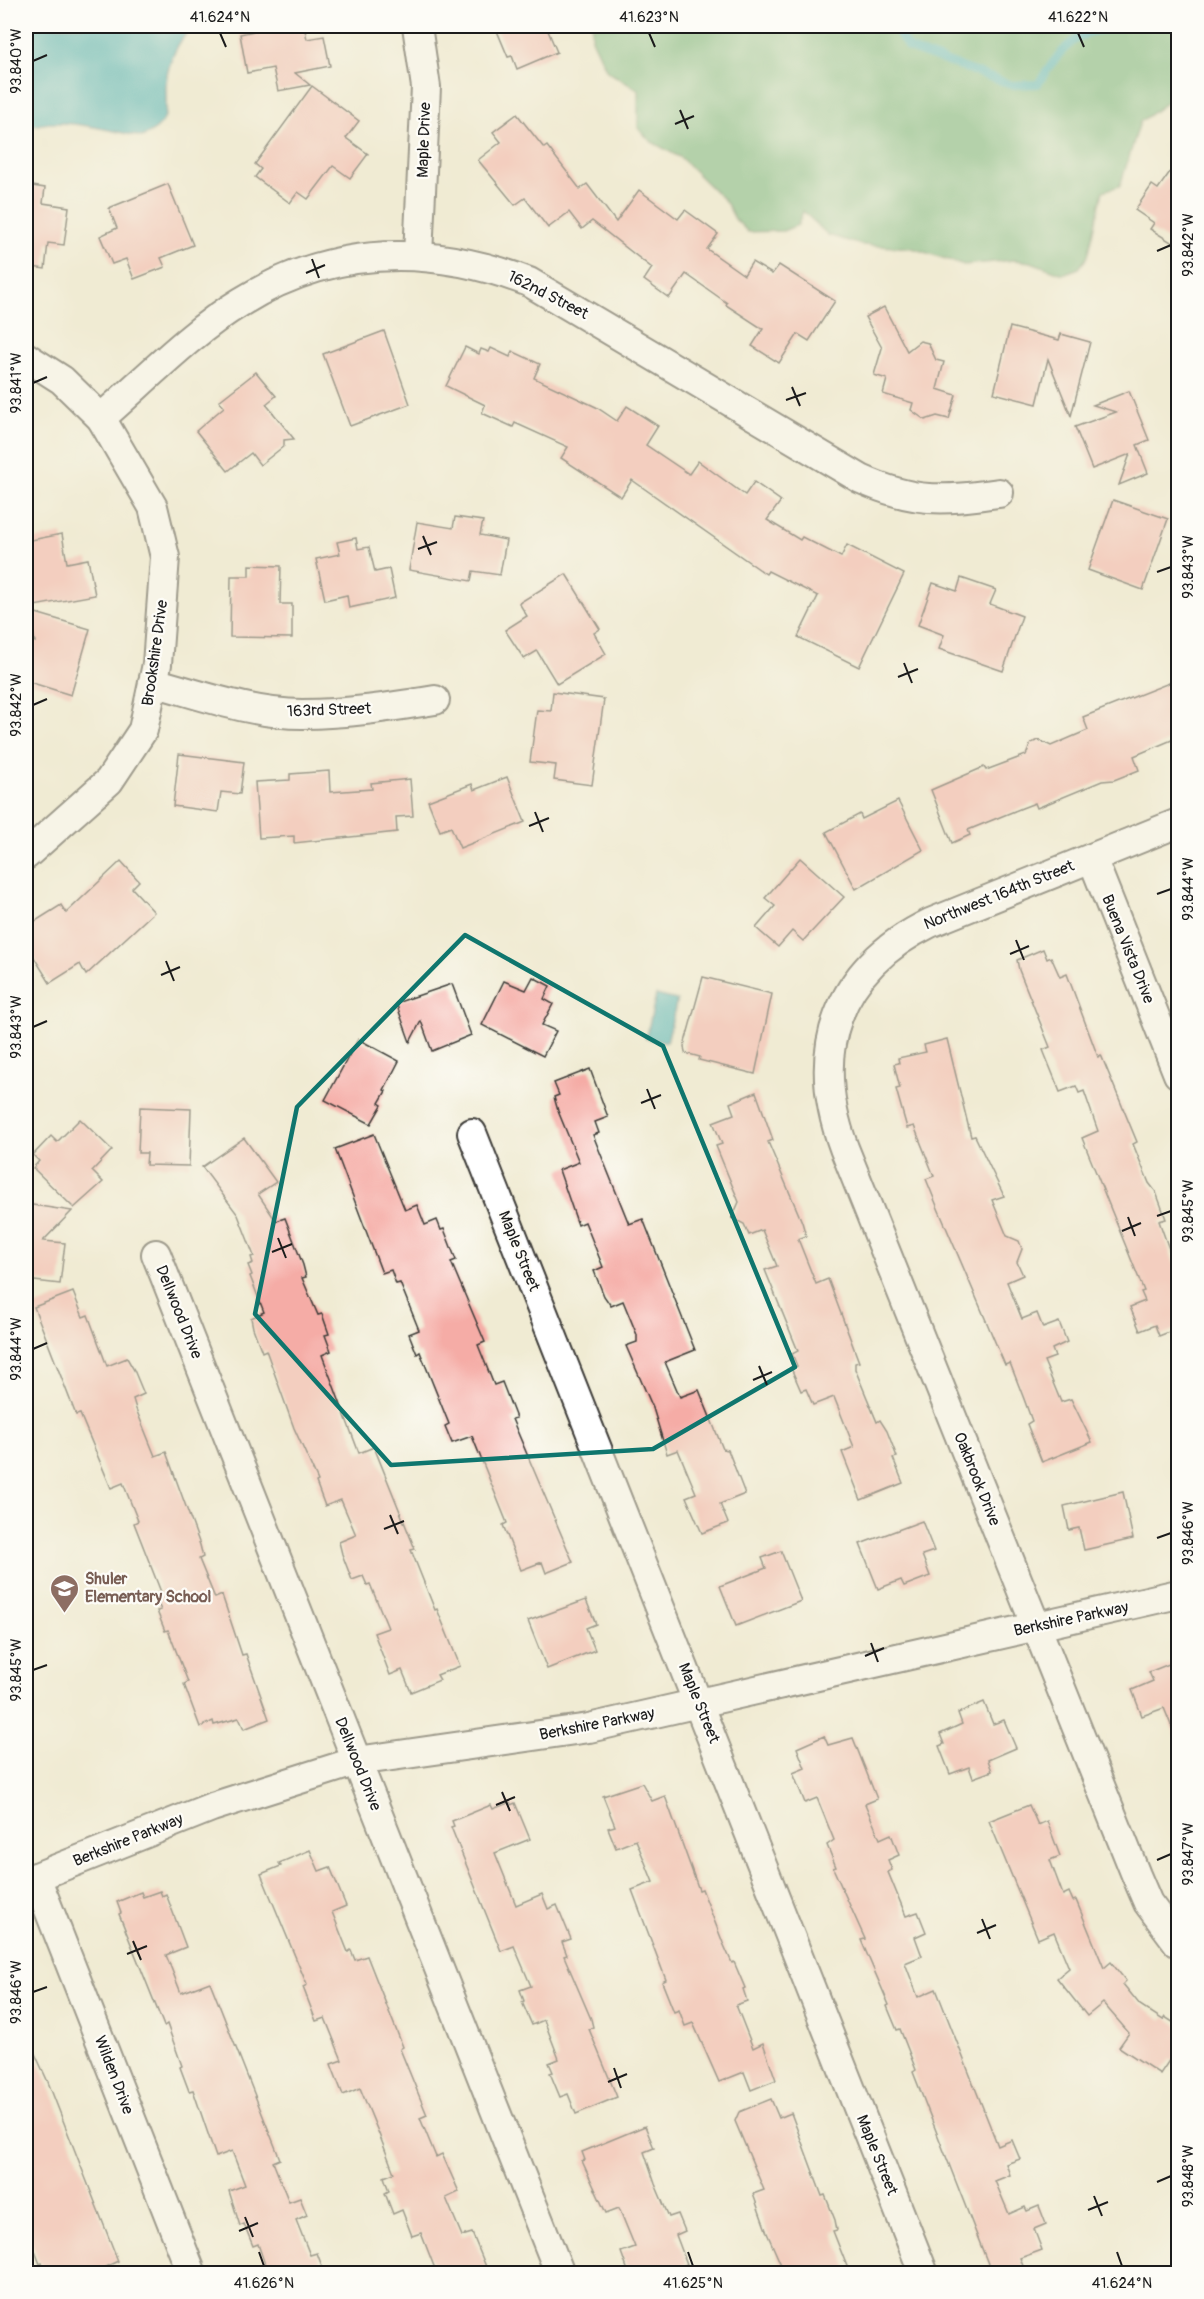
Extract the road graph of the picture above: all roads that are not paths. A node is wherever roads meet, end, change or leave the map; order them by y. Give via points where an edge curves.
1 (417, 26) edge
2 (418, 255) junction
3 (26, 357) edge
4 (101, 418) junction
5 (999, 493) dead end
6 (153, 682) junction
7 (435, 700) dead end
8 (1179, 823) edge
9 (26, 855) edge
10 (1092, 858) junction
11 (844, 1002) joint
12 (1179, 1074) edge
13 (472, 1133) dead end
14 (156, 1254) dead end
15 (1179, 1594) edge
16 (1036, 1626) junction
17 (698, 1702) junction
18 (357, 1761) junction
19 (31, 1879) edge
20 (1179, 1942) edge
21 (192, 2274) edge
22 (560, 2274) edge
23 (924, 2274) edge

1 - 2 street, Maple Drive via 426,87
2 - 4 street, 162nd Street via 367,256 277,281 201,332
2 - 5 street, 162nd Street via 496,269 529,282 861,478 893,493 943,500
3 - 4 street, Brookshire Drive via 62,380
4 - 6 street, Brookshire Drive via 153,507 165,557
6 - 7 street, 163rd Street via 246,707 300,714 370,710
6 - 9 street, Brookshire Drive via 143,730 109,781
8 - 10 street, Northwest 164th Street
10 - 11 street, Northwest 164th Street via 902,936 872,962
10 - 12 street, Buena Vista Drive
11 - 16 street, Oakbrook Drive via 833,1030 828,1060 833,1119
13 - 17 street, Maple Street
14 - 18 street, Dellwood Drive
15 - 16 street, Berkshire Parkway
16 - 17 street, Berkshire Parkway
16 - 20 street, Oakbrook Drive via 1148,1903
17 - 18 street, Berkshire Parkway via 589,1728
17 - 23 street, Maple Street
18 - 19 street, Berkshire Parkway via 212,1807
18 - 22 street, Dellwood Drive
19 - 21 street, Wilden Drive

